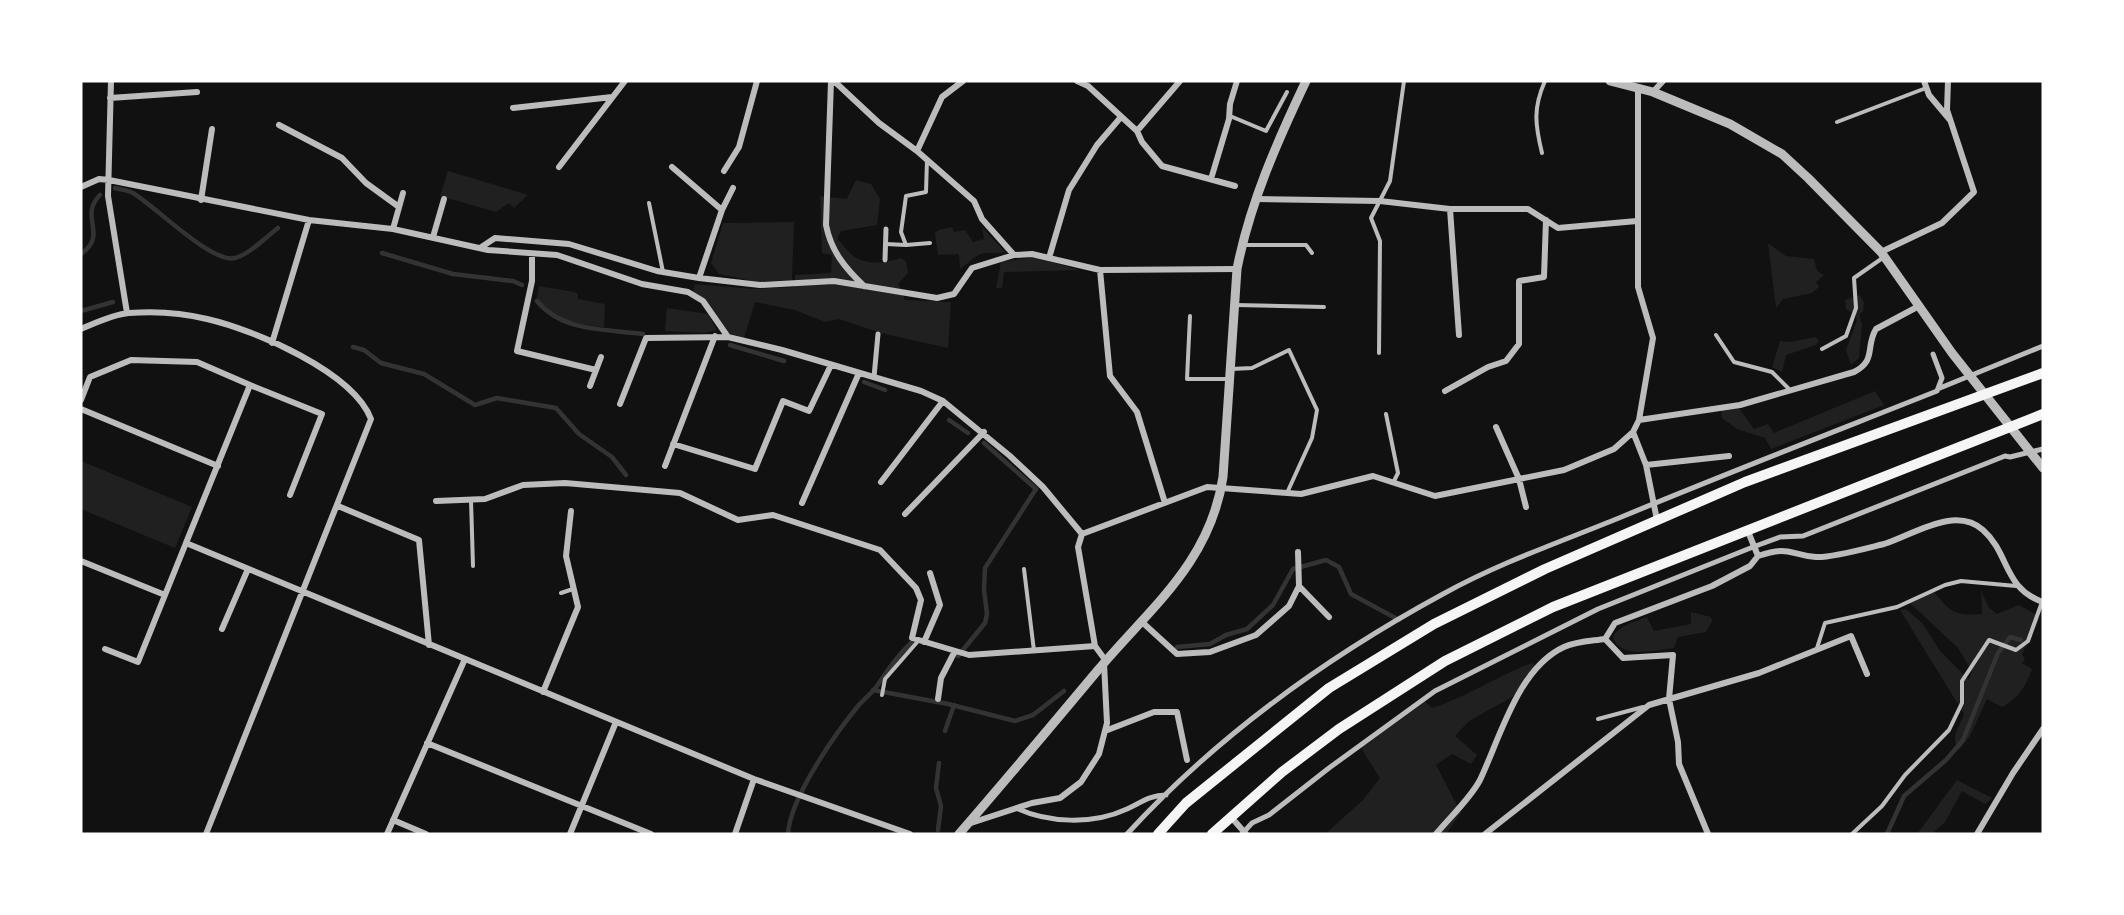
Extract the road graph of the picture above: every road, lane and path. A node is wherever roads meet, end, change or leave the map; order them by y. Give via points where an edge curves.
1 (111, 81) edge
2 (625, 81) edge
3 (757, 81) edge
4 (833, 81) edge
5 (963, 81) edge
6 (1077, 81) edge
7 (1180, 81) edge
8 (1237, 81) edge
9 (1306, 81) edge
10 (1404, 81) edge
11 (1545, 81) edge
12 (1610, 81) edge
13 (1663, 81) edge
14 (1948, 81) edge
15 (1925, 85) edge
16 (1638, 87) junction
17 (197, 92) dead end
18 (1287, 92) dead end
19 (1653, 92) junction
20 (612, 97) junction
21 (110, 98) junction
22 (513, 108) dead end
23 (1229, 115) junction
24 (1121, 117) junction
25 (1950, 120) junction
26 (1837, 122) dead end
27 (279, 125) dead end
28 (212, 129) dead end
29 (1137, 131) junction
30 (917, 151) junction
31 (1542, 153) dead end
32 (927, 159) junction
33 (559, 167) dead end
34 (672, 167) dead end
35 (939, 170) junction
36 (724, 171) dead end
37 (1211, 179) junction
38 (109, 180) junction
39 (927, 180) junction
40 (1236, 186) dead end
41 (81, 187) edge
42 (733, 188) dead end
43 (403, 193) dead end
44 (444, 199) dead end
45 (1256, 199) junction
46 (201, 200) junction
47 (1380, 201) junction
48 (649, 203) dead end
49 (399, 207) junction
50 (1450, 209) junction
51 (722, 210) junction
52 (309, 220) junction
53 (1546, 220) junction
54 (1636, 221) junction
55 (393, 229) junction
56 (886, 229) dead end
57 (433, 237) junction
58 (930, 243) dead end
59 (886, 244) junction
60 (1242, 244) junction
61 (906, 245) junction
62 (480, 248) junction
63 (1312, 253) dead end
64 (532, 254) junction
65 (1883, 254) junction
66 (1014, 255) junction
67 (1049, 258) junction
68 (885, 260) dead end
69 (1100, 270) junction
70 (1237, 270) junction
71 (663, 273) junction
72 (699, 278) junction
73 (865, 286) junction
74 (1235, 305) junction
75 (1919, 306) junction
76 (1324, 308) dead end
77 (127, 313) junction
78 (1190, 316) dead end
79 (81, 329) edge
80 (878, 334) dead end
81 (1459, 335) dead end
82 (1716, 335) dead end
83 (715, 336) junction
84 (728, 337) junction
85 (272, 343) junction
86 (2043, 346) edge
87 (1822, 349) dead end
88 (1379, 352) dead end
89 (1933, 354) dead end
90 (601, 357) dead end
91 (831, 365) junction
92 (1230, 369) junction
93 (596, 370) junction
94 (860, 373) junction
95 (2043, 373) edge
96 (1971, 375) junction
97 (874, 377) junction
98 (1230, 379) junction
99 (250, 385) junction
100 (590, 386) dead end
101 (1940, 388) junction
102 (1789, 389) junction
103 (1445, 392) dead end
104 (1986, 395) junction
105 (81, 400) edge
106 (943, 401) junction
107 (620, 404) dead end
108 (81, 409) edge
109 (1386, 414) dead end
110 (2043, 414) edge
111 (1639, 420) junction
112 (2011, 426) junction
113 (1496, 427) dead end
114 (984, 432) junction
115 (1633, 432) junction
116 (673, 444) junction
117 (2043, 449) edge
118 (2031, 452) junction
119 (1729, 456) dead end
120 (1646, 465) junction
121 (218, 466) junction
122 (664, 466) dead end
123 (2043, 468) edge
124 (1519, 479) junction
125 (1394, 481) junction
126 (881, 482) dead end
127 (1221, 487) junction
128 (1287, 493) junction
129 (290, 495) dead end
130 (471, 500) junction
131 (436, 501) dead end
132 (1653, 502) junction
133 (802, 503) dead end
134 (1165, 503) junction
135 (338, 506) junction
136 (1526, 507) dead end
137 (571, 511) dead end
138 (905, 513) dead end
139 (1657, 520) junction
140 (1747, 529) junction
141 (1082, 534) junction
142 (186, 543) junction
143 (1753, 547) junction
144 (1298, 552) dead end
145 (1758, 556) junction
146 (81, 561) edge
147 (473, 566) dead end
148 (248, 569) junction
149 (1024, 570) dead end
150 (930, 573) dead end
151 (1299, 586) junction
152 (2016, 586) junction
153 (574, 589) junction
154 (303, 591) junction
155 (561, 593) dead end
156 (165, 595) junction
157 (2043, 602) edge
158 (1329, 617) dead end
159 (1142, 622) junction
160 (222, 629) dead end
161 (1605, 639) junction
162 (922, 641) junction
163 (429, 645) junction
164 (1095, 646) junction
165 (1817, 648) junction
166 (105, 649) dead end
167 (955, 651) junction
168 (1034, 651) junction
169 (465, 659) junction
170 (1105, 662) junction
171 (1867, 674) dead end
172 (543, 692) junction
173 (882, 692) dead end
174 (938, 699) dead end
175 (1668, 699) junction
176 (1650, 705) junction
177 (1598, 720) dead end
178 (616, 722) junction
179 (2043, 729) edge
180 (1105, 731) junction
181 (427, 742) junction
182 (1187, 760) dead end
183 (754, 779) junction
184 (1166, 795) junction
185 (582, 806) junction
186 (1016, 808) junction
187 (1230, 817) junction
188 (393, 820) junction
189 (967, 825) junction
190 (1244, 833) edge
191 (206, 834) edge
192 (387, 834) edge
193 (426, 834) edge
194 (570, 834) edge
195 (651, 834) edge
196 (735, 834) edge
197 (910, 834) edge
198 (959, 834) edge
199 (1127, 834) edge
200 (1158, 834) edge
201 (1212, 834) edge
202 (1436, 834) edge
203 (1485, 834) edge
204 (1708, 834) edge
205 (1852, 834) edge
206 (1977, 834) edge

1 - 21 street
2 - 20 street
3 - 36 street via 739,147
4 - 30 street
4 - 73 street via 826,225 829,241 840,260
5 - 30 street via 942,97
6 - 24 street via 1088,86
7 - 29 street
8 - 23 street
9 - 45 street
10 - 47 lane via 1390,181
11 - 31 lane via 1536,102
12 - 16 street
13 - 19 street
14 - 25 street
15 - 25 street via 1939,110
15 - 26 lane
16 - 19 street
16 - 54 street
17 - 21 street
18 - 23 lane via 1266,131
19 - 65 street via 1730,124 1782,154
20 - 22 street
20 - 33 street
21 - 38 street
23 - 37 street
24 - 29 street
24 - 67 street via 1097,145 1069,190
25 - 65 street via 1974,192 1942,224
27 - 49 street via 342,158 366,183
28 - 46 street
29 - 37 street via 1162,166
30 - 32 street
32 - 35 street
32 - 39 lane
34 - 51 street
35 - 39 lane
35 - 66 street via 974,201 982,219
37 - 40 street
38 - 41 street via 99,179
38 - 46 street
38 - 77 street via 108,196
39 - 61 lane via 926,192 906,196 901,232
42 - 51 street
43 - 49 street
44 - 57 street
45 - 47 street
45 - 60 street
46 - 52 street
47 - 50 street
47 - 88 lane via 1371,218 1380,241
48 - 71 lane
49 - 55 street
50 - 53 street via 1528,208
50 - 81 street
51 - 72 street
52 - 55 street
52 - 85 street
53 - 54 street via 1558,228
53 - 103 street via 1544,277 1519,281 1519,344 1506,361
54 - 111 street via 1638,287 1653,338
55 - 57 street
56 - 59 street
57 - 62 street
58 - 61 lane
59 - 61 lane
59 - 68 street
60 - 63 lane via 1306,245
60 - 70 street
62 - 64 street
62 - 71 street via 495,238 569,244
64 - 84 street via 557,255 642,284 688,292 703,301
64 - 93 street via 532,281 517,351
65 - 75 street
65 - 87 lane via 1854,278 1856,308 1849,329 1838,343
66 - 67 street
66 - 73 street via 972,268 954,294 937,298
67 - 69 street
69 - 70 street
69 - 134 street via 1110,376 1137,412
70 - 74 street
71 - 72 street
72 - 73 street via 760,285 834,281
74 - 76 lane
74 - 92 street
75 - 96 street
75 - 102 street via 1876,329 1864,367 1837,379
77 - 79 street
77 - 85 street via 205,318
78 - 98 lane via 1187,379
80 - 97 street
82 - 102 lane via 1734,362 1772,372
83 - 84 street
83 - 107 street via 646,338
83 - 116 street
84 - 91 street
85 - 135 street via 329,371 367,408 371,419
86 - 96 street
89 - 101 street via 1942,378
90 - 93 street
91 - 94 street
91 - 116 street via 809,411 783,401 755,469
92 - 98 street
92 - 128 lane via 1252,368 1289,350 1308,390 1317,410 1316,421
93 - 100 street
94 - 97 street
94 - 133 street
95 - 104 main road
96 - 101 street
96 - 104 street
97 - 106 street
98 - 127 street
99 - 105 street via 197,362 131,360 90,377
99 - 121 street
99 - 129 street via 322,414
101 - 132 street
102 - 111 street via 1740,405
104 - 112 street
104 - 139 main road via 1745,482
106 - 114 street
106 - 126 street
108 - 121 street
109 - 125 lane via 1398,473
110 - 112 main road
111 - 115 street
112 - 118 street
112 - 140 main road
113 - 124 street
114 - 138 street
114 - 141 street via 1043,487
115 - 120 street
115 - 124 street via 1614,449 1574,466
116 - 122 street
117 - 118 street
118 - 123 street
118 - 143 street via 2005,456 1803,536 1780,537
119 - 120 street
120 - 132 street
121 - 142 street
124 - 125 street via 1435,496
124 - 136 street
125 - 128 street via 1373,476 1314,492
127 - 128 street
127 - 134 street via 1207,487
127 - 159 street via 1202,543 1185,572
130 - 131 street
130 - 147 lane
130 - 162 street via 523,485 565,483 680,493 738,520 774,515 795,520 880,550 895,563 921,600 912,638
132 - 139 street
132 - 184 street via 1501,566 1380,630 1255,717
134 - 141 street
135 - 154 street
135 - 163 street via 419,540
137 - 153 street via 566,556
139 - 200 main road via 1434,624 1329,688 1186,803
140 - 143 street
140 - 187 main road via 1554,607 1445,661 1339,729
141 - 164 street via 1078,547
142 - 148 street
142 - 156 street
143 - 145 street
143 - 190 street via 1587,614 1435,691
144 - 151 street
145 - 152 street via 1787,549 1819,558 1883,544 1958,520 1983,530
145 - 161 street via 1750,566 1712,586 1614,623
146 - 156 street
148 - 154 street
148 - 160 street
149 - 168 lane
150 - 162 street via 940,605
151 - 158 street
151 - 159 street via 1289,606 1256,635 1210,652 1177,654
152 - 157 street
152 - 165 lane via 1961,581 1945,585 1897,607 1825,623
153 - 155 lane
153 - 172 street via 578,607
154 - 163 street
154 - 191 street
156 - 166 street via 138,662
157 - 205 lane via 2028,641 2016,650 1989,639 1962,681 1962,703 1949,730
159 - 170 street
161 - 175 street via 1623,658 1673,655
161 - 202 street via 1570,645 1546,658 1526,682 1502,724 1479,782
162 - 167 street
162 - 173 lane via 897,663 885,679
163 - 169 street
164 - 168 street
164 - 170 street
165 - 171 street via 1851,636
165 - 175 street via 1759,673
167 - 168 street via 969,655
167 - 174 street via 940,678
169 - 172 street
169 - 181 street
170 - 180 street
170 - 189 street
172 - 178 street
175 - 176 street
175 - 204 street via 1679,764
176 - 177 lane
176 - 203 street
178 - 183 street
178 - 185 street
179 - 206 street
180 - 182 street via 1154,712 1177,712
180 - 186 street via 1100,754 1081,782 1060,798
181 - 185 street
181 - 188 street
183 - 196 street
183 - 197 street
184 - 186 street via 1144,799 1103,816 1060,820
184 - 199 street
185 - 194 street
185 - 195 street
186 - 189 street
187 - 190 street
187 - 201 main road
188 - 192 street
188 - 193 street
189 - 198 street

